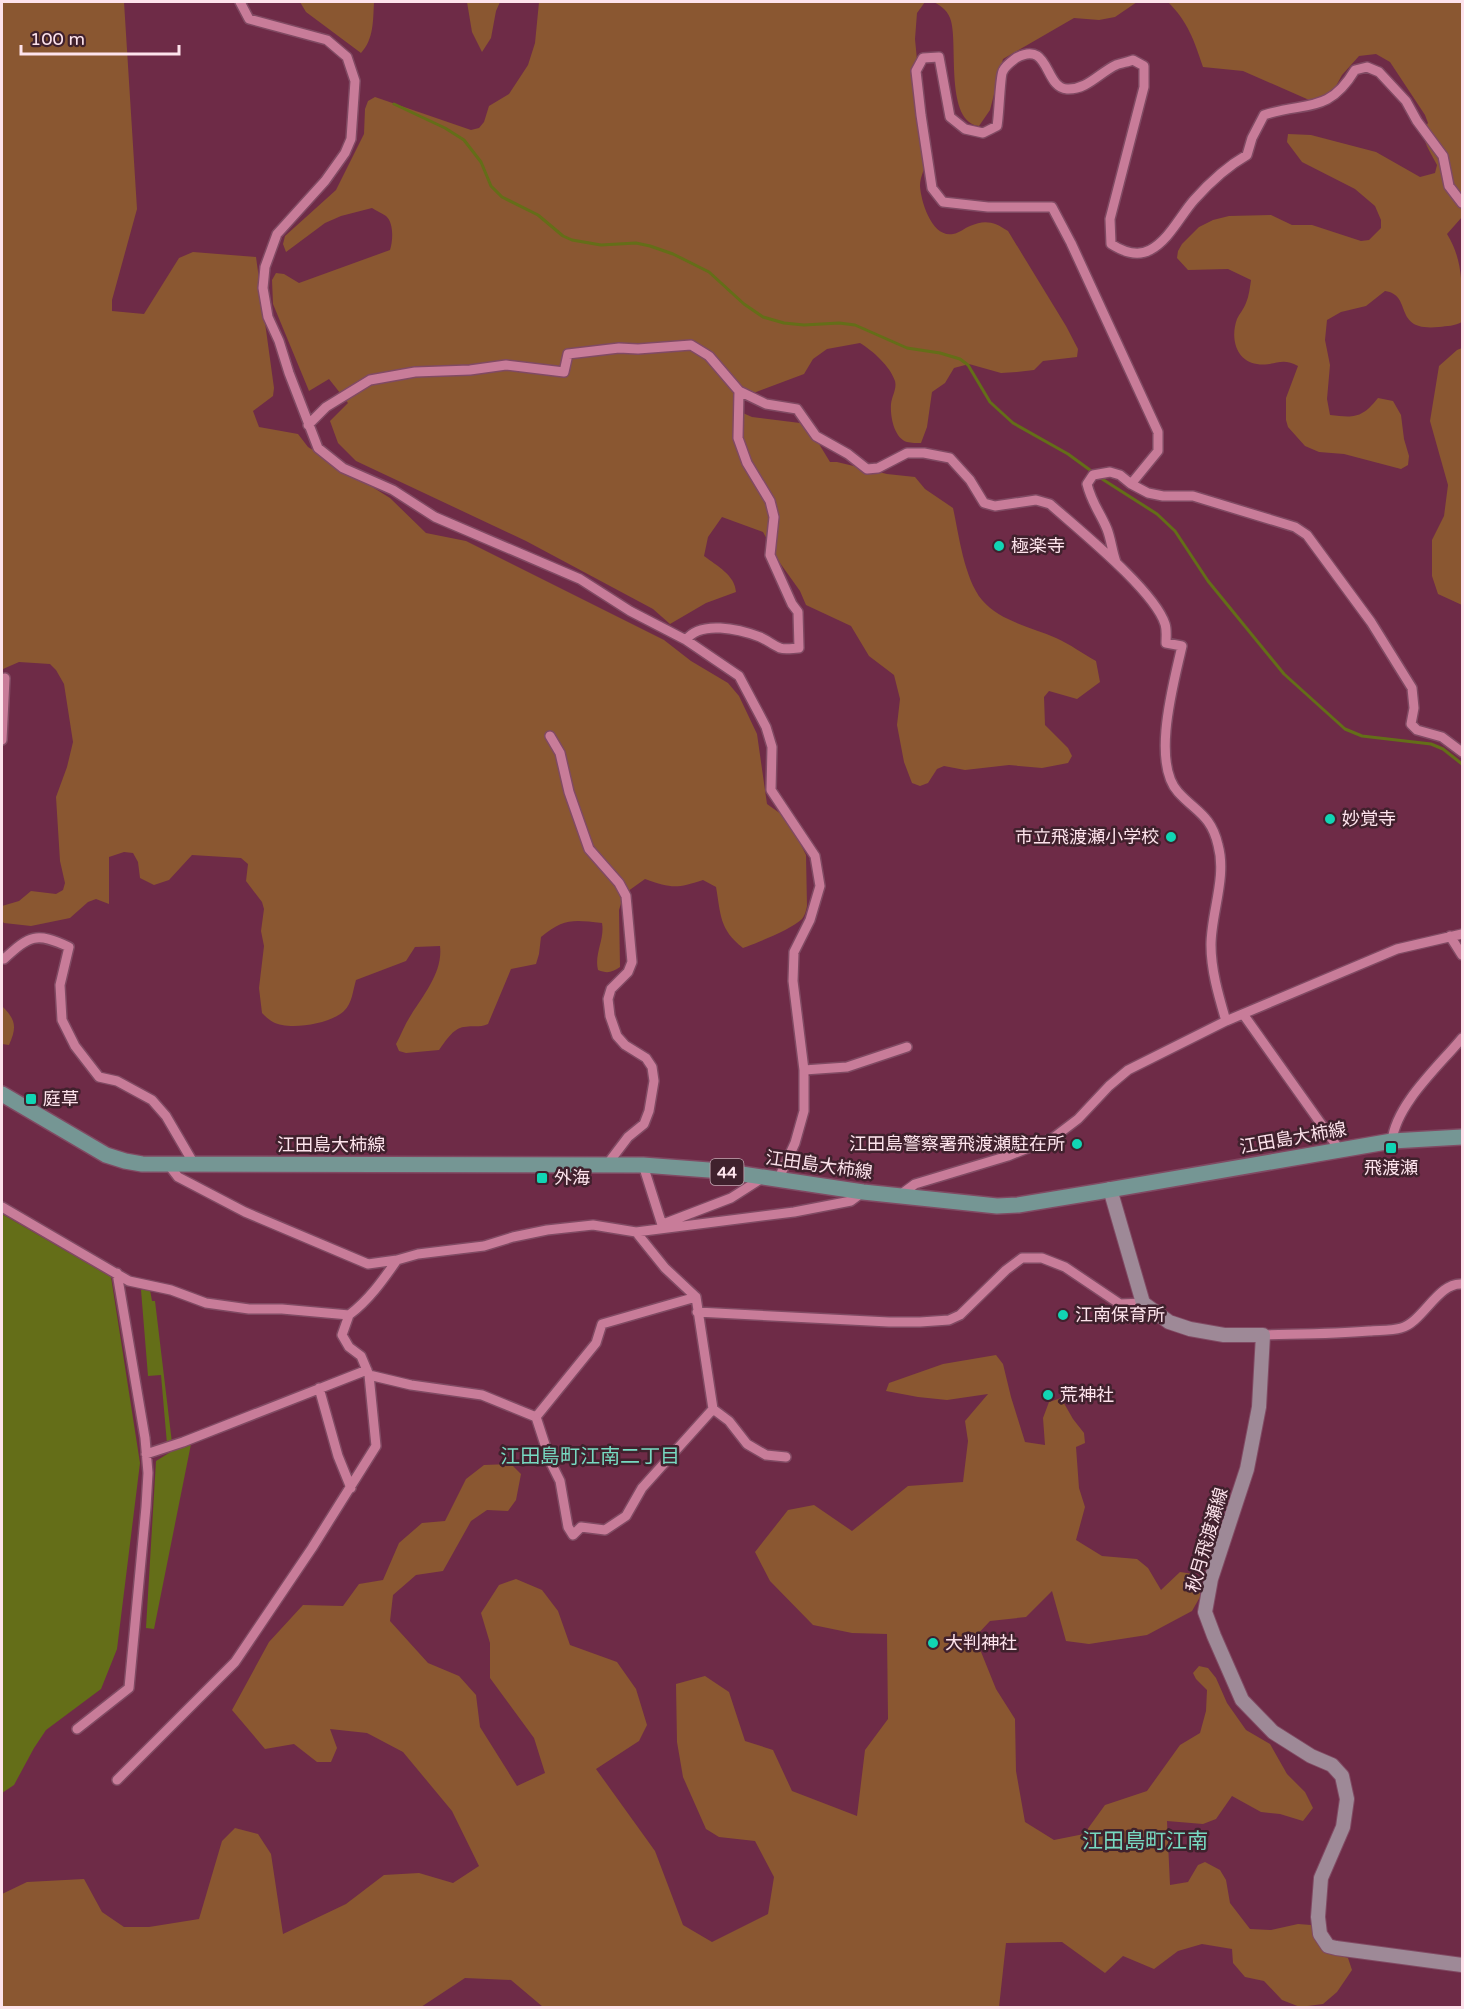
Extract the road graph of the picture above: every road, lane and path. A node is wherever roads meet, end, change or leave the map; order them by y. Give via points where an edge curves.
1 (240, 2) edge
2 (1462, 203) edge
3 (739, 391) junction
4 (308, 425) junction
5 (1131, 484) junction
6 (1117, 564) junction
7 (686, 640) junction
8 (5, 678) dead end
9 (550, 736) dead end
10 (2, 740) edge
11 (1462, 752) edge
12 (1462, 934) edge
13 (1450, 936) junction
14 (1462, 955) edge
15 (2, 958) edge
16 (1243, 1014) junction
17 (1226, 1021) junction
18 (1462, 1038) edge
19 (907, 1047) dead end
20 (804, 1070) junction
21 (2, 1094) edge
22 (1462, 1137) edge
23 (1392, 1141) junction
24 (1338, 1149) junction
25 (168, 1164) junction
26 (194, 1164) junction
27 (606, 1166) junction
28 (644, 1166) junction
29 (771, 1178) junction
30 (1110, 1189) junction
31 (863, 1192) junction
32 (900, 1195) junction
33 (2, 1207) edge
34 (663, 1226) junction
35 (636, 1232) junction
36 (397, 1260) junction
37 (117, 1273) junction
38 (1462, 1284) edge
39 (696, 1297) junction
40 (1143, 1303) junction
41 (697, 1312) junction
42 (349, 1315) junction
43 (1263, 1335) junction
44 (368, 1372) junction
45 (319, 1388) junction
46 (713, 1408) junction
47 (536, 1417) junction
48 (146, 1455) junction
49 (786, 1457) dead end
50 (351, 1488) junction
51 (77, 1729) dead end
52 (117, 1780) dead end
53 (1462, 1965) edge

1 - 4 street via 249,19 327,40 347,57 356,81 351,139 345,153 277,234 265,267 263,288 268,317
2 - 5 street via 1449,186 1443,156 1406,101 1378,72 1367,67 1355,70 1347,84 1327,101 1264,115 1247,155 1217,176 1162,242 1148,252 1122,251 1111,244 1110,219 1144,87 1144,66 1133,60 1116,65 1078,90 1063,89 1036,55 1025,54 1002,71 998,126 983,133 965,129 950,117 939,57 923,58 916,70 921,115 932,188 943,202 1052,207 1071,243 1158,432 1158,451
3 - 4 street via 710,356 691,345 619,348 568,354 564,372 506,365 415,372 370,380 326,407
3 - 6 street via 766,404 797,409 816,436 867,469 878,468 907,453 950,458 984,503 995,506 1036,500 1050,504
3 - 7 street via 738,438 747,463 770,501 774,516 770,555 798,612 799,648 782,649 760,637 716,627 690,634
4 - 7 street via 318,448 343,468 393,490 435,518 580,579
5 - 6 street via 1110,472 1093,475 1087,484 1091,501 1108,530
5 - 11 street via 1162,496 1192,496 1295,527 1307,535 1371,622 1412,688 1411,724 1417,730 1442,736
6 - 17 street via 1154,603 1166,626 1166,643 1182,646 1164,742 1165,763 1176,791 1207,818 1218,845 1221,866 1211,946
7 - 20 street via 739,676 772,747 771,790 815,856 820,886 810,920 794,952 793,981
8 - 10 street
9 - 27 street via 560,753 568,792 589,849 626,896 632,962 611,989 610,1016 617,1036 646,1058 654,1081 650,1112 644,1124 628,1137
12 - 13 street
13 - 14 street
13 - 16 street via 1396,949
15 - 26 street via 24,941 42,937 69,947 60,985 62,1020 75,1046 99,1077 117,1081 152,1100
16 - 17 street
16 - 24 street
17 - 32 street via 1128,1070 1053,1138 915,1184
18 - 23 street via 1404,1107 1393,1128
19 - 20 street via 847,1067
20 - 29 street via 804,1112 795,1143
21 - 25 main road, 江田島大柿線 / 44 via 106,1155 125,1161
22 - 23 main road, 江田島大柿線 / 44
23 - 24 main road, 江田島大柿線 / 44
24 - 30 main road, 江田島大柿線 / 44
25 - 26 main road, 江田島大柿線 / 44
25 - 36 street via 178,1177 245,1212 368,1264
26 - 27 main road, 江田島大柿線 / 44
27 - 28 main road, 江田島大柿線 / 44
28 - 29 main road, 江田島大柿線 / 44
28 - 34 street
29 - 31 main road, 江田島大柿線 / 44
29 - 34 street
30 - 32 main road, 江田島大柿線 / 44 via 997,1206
30 - 40 main road
31 - 32 main road, 江田島大柿線 / 44
31 - 34 street via 851,1201 794,1212
33 - 37 street
34 - 35 street
35 - 36 street via 593,1225 547,1230 484,1246
35 - 39 street via 665,1268
36 - 42 street via 361,1306
37 - 42 street via 129,1281 206,1303
37 - 48 street
38 - 43 street via 1446,1288 1403,1328
39 - 41 street
39 - 47 street via 602,1324 596,1343
40 - 41 street via 1120,1304 1065,1267 1042,1257 1022,1258 960,1315 949,1320 889,1322
40 - 43 main road via 1169,1322 1190,1329 1224,1335
41 - 46 street
42 - 44 street via 342,1335 361,1356
43 - 53 main road, 秋月飛渡瀬線 via 1259,1407 1251,1449 1205,1612 1242,1700 1273,1732 1332,1765 1342,1776 1347,1799 1343,1827 1321,1878 1318,1917 1324,1942 1336,1948
44 - 45 street
44 - 47 street via 411,1385 482,1395
44 - 50 street via 376,1446
45 - 48 street
45 - 50 street
46 - 47 street via 642,1488 626,1516 605,1530 581,1527 573,1535 560,1481 550,1463
46 - 49 street via 747,1444 766,1455
48 - 51 street via 146,1507 129,1688
50 - 52 street via 235,1662

